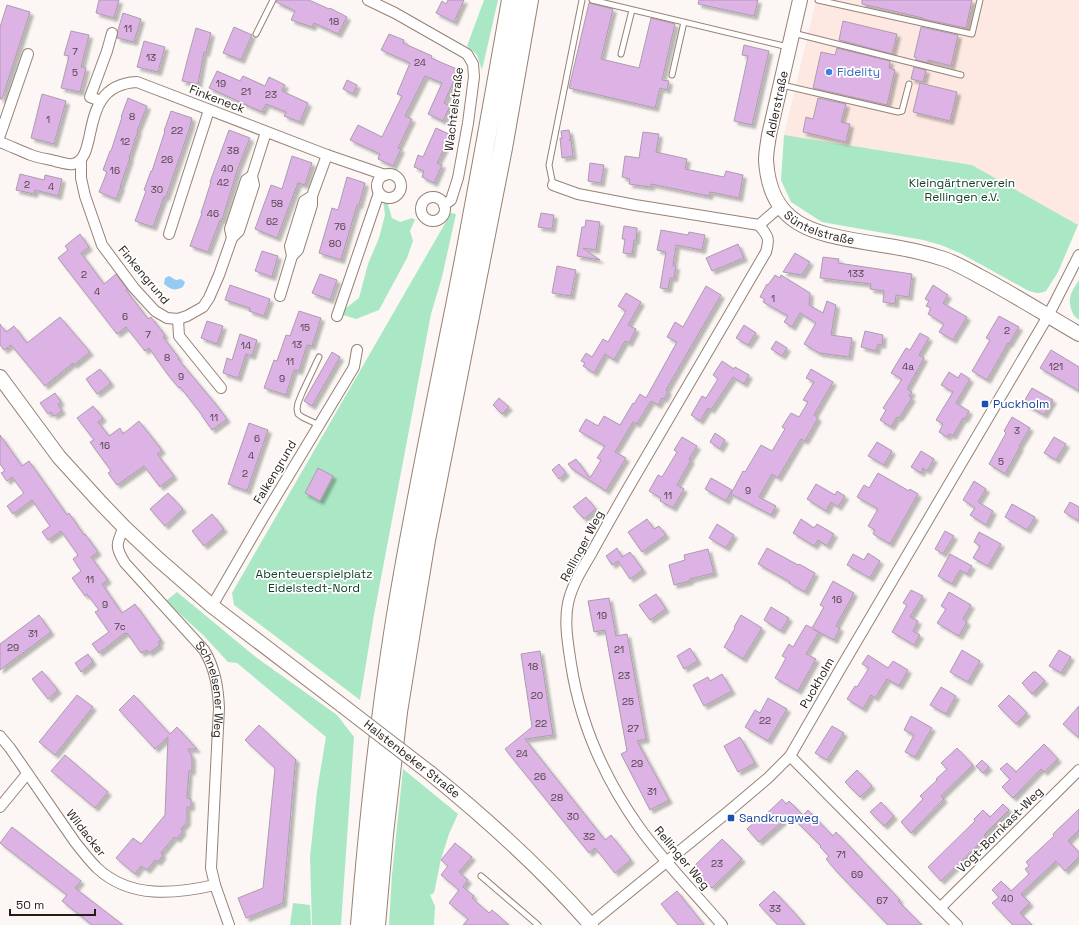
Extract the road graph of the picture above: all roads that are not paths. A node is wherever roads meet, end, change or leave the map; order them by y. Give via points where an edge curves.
1 (273, 0) edge
2 (368, 0) edge
3 (511, 0) edge
4 (530, 0) edge
5 (582, 0) edge
6 (592, 0) edge
7 (800, 0) edge
8 (818, 0) edge
9 (980, 0) edge
10 (632, 10) junction
11 (684, 22) junction
12 (112, 33) dead end
13 (792, 33) junction
14 (256, 34) dead end
15 (789, 47) junction
16 (28, 54) dead end
17 (621, 54) dead end
18 (672, 75) dead end
19 (961, 75) dead end
20 (781, 84) junction
21 (908, 84) dead end
22 (101, 101) junction
23 (209, 110) junction
24 (266, 132) junction
25 (0, 135) edge
26 (0, 142) edge
27 (327, 155) junction
28 (81, 160) junction
29 (385, 176) junction
30 (553, 185) joint
31 (379, 192) junction
32 (444, 204) dead end
33 (781, 206) junction
34 (759, 225) junction
35 (169, 234) dead end
36 (1079, 255) edge
37 (280, 296) dead end
38 (337, 316) dead end
39 (1048, 316) junction
40 (178, 319) junction
41 (1079, 334) edge
42 (356, 350) dead end
43 (319, 356) dead end
44 (0, 377) edge
45 (221, 388) dead end
46 (319, 425) junction
47 (124, 527) junction
48 (215, 608) junction
49 (0, 736) edge
50 (790, 756) junction
51 (1079, 770) edge
52 (27, 774) junction
53 (0, 807) edge
54 (667, 862) junction
55 (481, 876) dead end
56 (215, 885) junction
57 (940, 908) junction
58 (590, 924) edge
59 (229, 925) edge
60 (360, 925) edge
61 (376, 925) edge
62 (538, 925) edge
63 (722, 925) edge
64 (957, 925) edge

1 - 14 lane
2 - 32 street, Wachtelstraße via 467,54 473,64 474,77 458,178 451,200
3 - 60 highway via 395,622 382,707
4 - 61 highway via 426,540 398,712
5 - 30 lane via 549,165
6 - 10 lane
7 - 13 street, Adlerstraße
8 - 9 lane via 972,34
10 - 11 lane
10 - 17 lane
11 - 15 lane
11 - 18 lane
12 - 22 street via 90,97
13 - 15 street, Adlerstraße
13 - 19 lane
15 - 20 street, Adlerstraße
16 - 25 street
20 - 21 lane via 898,112 902,111
20 - 33 street, Adlerstraße via 766,158 773,194
22 - 23 street, Finkeneck via 117,86 137,82
22 - 28 street, Finkeneck via 95,112 88,146
23 - 24 street, Finkeneck
23 - 35 street
24 - 27 street, Finkeneck
24 - 40 street via 252,176 246,180 230,230 232,238 209,298 203,307
26 - 28 street via 61,163 73,164
27 - 29 street, Finkeneck
27 - 37 street via 312,196 304,202 290,246 292,256
28 - 40 street, Finkengrund via 85,196 102,245 155,311 167,318
29 - 31 street via 377,185
29 - 31 street, Finkeneck via 392,175 398,179 401,185 400,192 391,198 384,197
30 - 34 street via 578,194
31 - 38 street
33 - 34 street, Süntelstraße
33 - 39 street, Süntelstraße via 794,220 818,233 945,259
34 - 54 street, Rellinger Weg via 765,232 768,242 766,252 610,520 581,572 568,603 566,623 573,677 590,736 619,796
36 - 39 street, Puckholm
39 - 41 street, Süntelstraße
39 - 50 street, Puckholm
40 - 45 street via 179,336
42 - 46 street, Falkengrund via 354,368
43 - 46 lane via 297,410 302,417
44 - 47 street via 59,457
46 - 48 street, Falkengrund via 263,518
47 - 48 street
47 - 56 street, Schnelsener Weg via 117,546 124,563 204,650 216,678 218,708 211,868
48 - 58 street, Halstenbeker Straße, bridge via 470,806 518,848
49 - 52 street, Wildacker
50 - 54 street, Puckholm via 768,778
50 - 57 street
51 - 57 street, Vogt-Bornkast-Weg
52 - 53 street
52 - 56 street, Wildacker via 82,852 112,879 143,891 155,892 193,890
54 - 58 street, Puckholm
54 - 63 street, Rellinger Weg
55 - 62 lane
56 - 59 street
57 - 64 street

